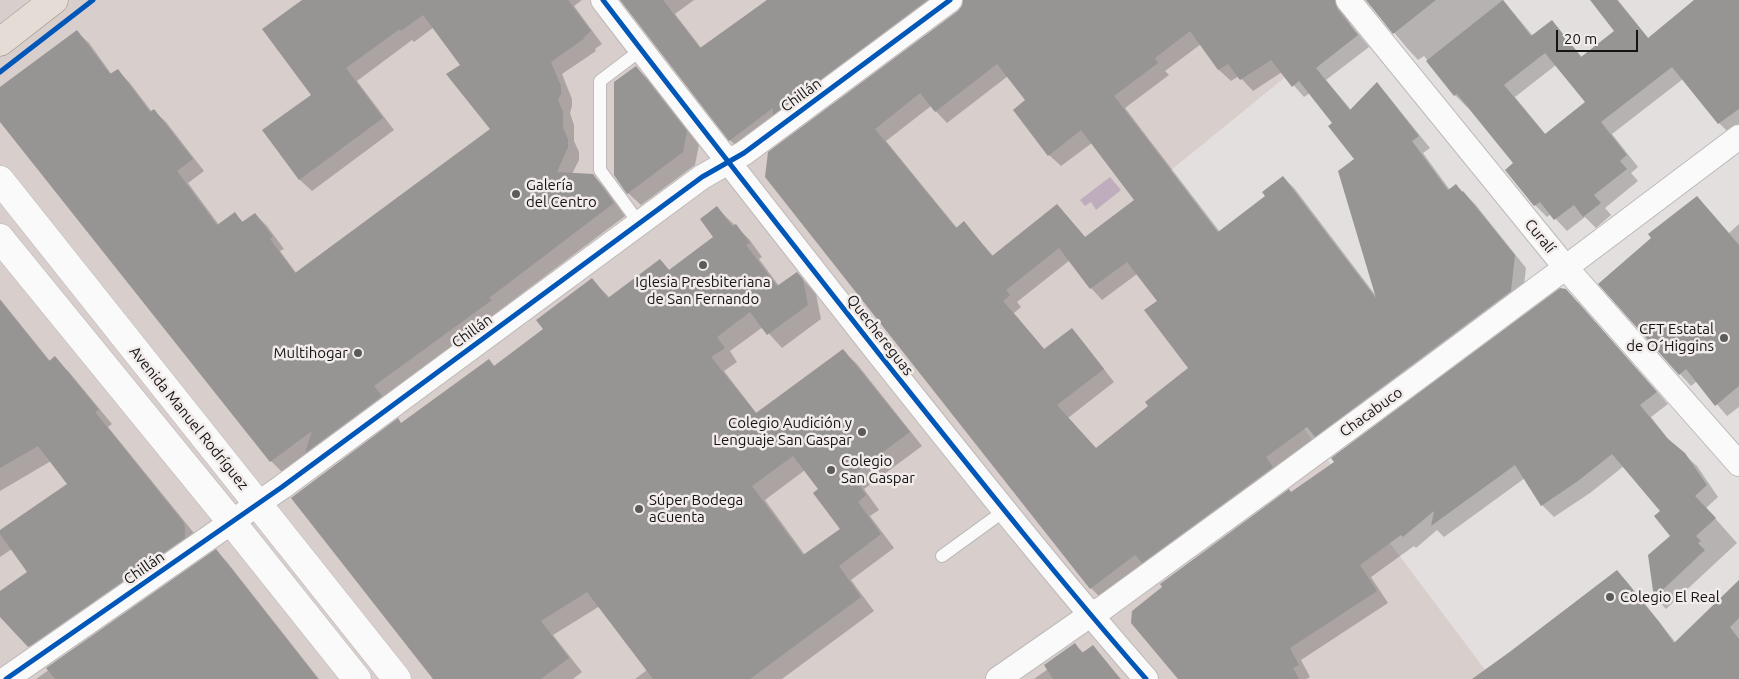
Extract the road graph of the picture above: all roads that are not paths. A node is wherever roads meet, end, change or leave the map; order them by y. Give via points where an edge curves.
1 (54, 0) edge
2 (603, 0) edge
3 (950, 0) edge
4 (1348, 0) edge
5 (0, 42) edge
6 (641, 50) junction
7 (1739, 137) edge
8 (727, 162) junction
9 (0, 180) edge
10 (639, 223) junction
11 (0, 238) edge
12 (1566, 268) junction
13 (1739, 464) edge
14 (258, 504) junction
15 (1004, 511) junction
16 (232, 521) junction
17 (942, 556) dead end
18 (1090, 615) junction
19 (6, 679) edge
20 (357, 679) edge
21 (397, 679) edge
22 (998, 679) edge
23 (1146, 679) edge

1 - 5 main road
2 - 6 street, Quechereguas
3 - 8 street, Chillán via 744,153
4 - 12 street, Curalí
6 - 8 street, Quechereguas
6 - 10 lane via 600,81 600,170
7 - 12 street, Chacabuco
8 - 10 street, Chillán
8 - 15 street, Quechereguas
9 - 14 main road, Avenida Manuel Rodríguez
10 - 14 street, Chillán
11 - 16 main road
12 - 13 street, Curalí
12 - 18 street, Chacabuco via 1211,530
14 - 16 street, Chillán
14 - 21 main road, Avenida Manuel Rodríguez
15 - 17 lane
15 - 18 street, Quechereguas
16 - 19 street, Chillán
16 - 20 main road
18 - 22 street, Chacabuco
18 - 23 street, Quechereguas

